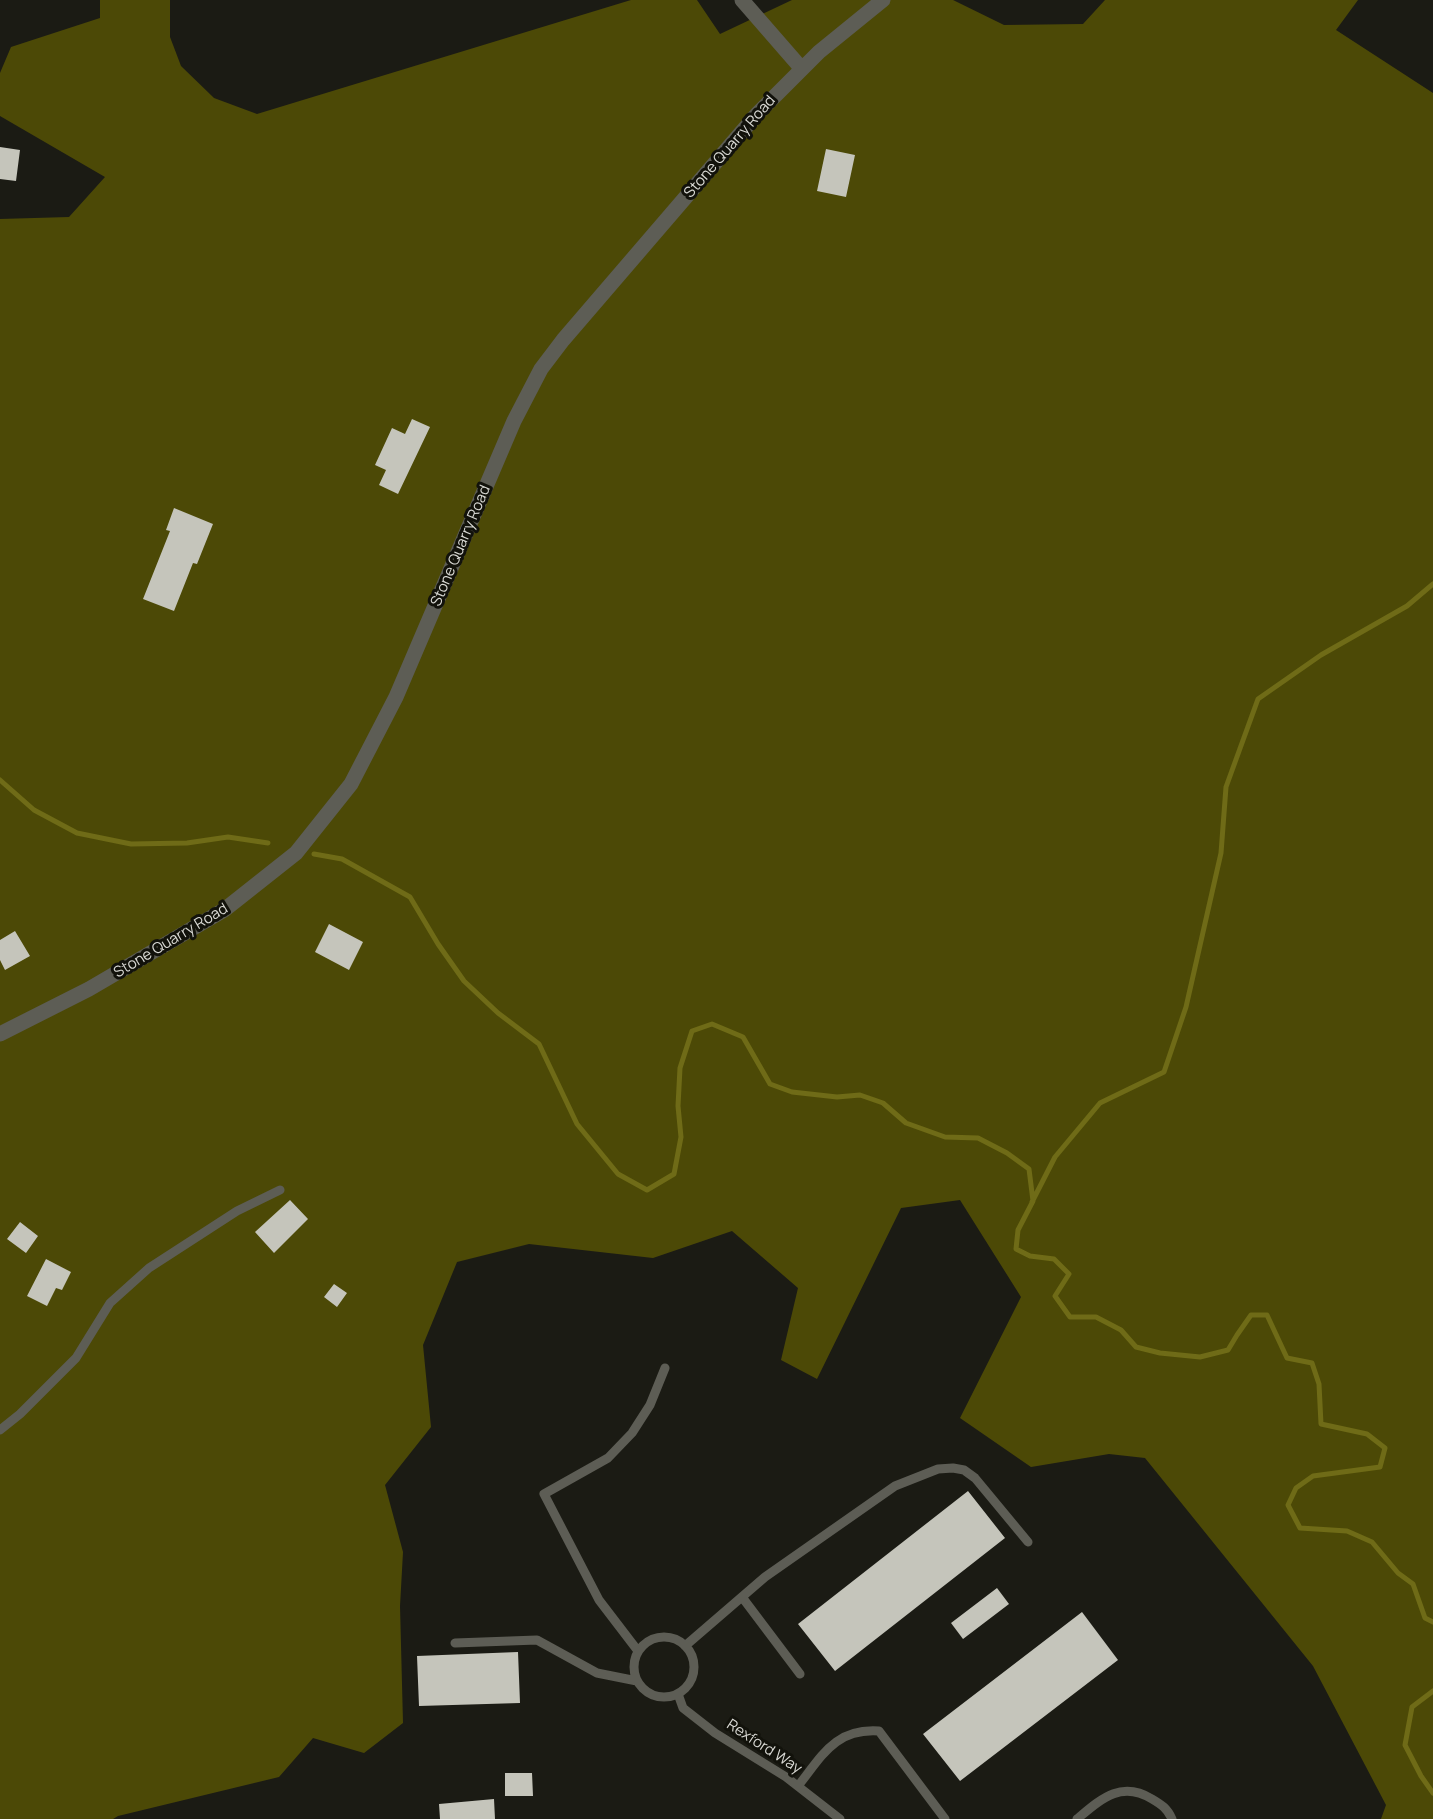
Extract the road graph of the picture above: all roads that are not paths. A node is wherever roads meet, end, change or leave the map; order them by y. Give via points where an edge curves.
1 (742, 0) edge
2 (883, 0) edge
3 (802, 69) junction
4 (0, 1034) edge
5 (280, 1190) dead end
6 (665, 1368) dead end
7 (0, 1430) edge
8 (1028, 1542) dead end
9 (742, 1597) junction
10 (455, 1643) dead end
11 (685, 1646) junction
12 (638, 1651) junction
13 (800, 1674) dead end
14 (637, 1681) junction
15 (678, 1694) junction
16 (798, 1786) junction
17 (840, 1819) edge
18 (945, 1819) edge
19 (1077, 1819) edge
20 (1172, 1819) edge

1 - 3 street
2 - 3 street, Stone Quarry Road
3 - 4 street, Stone Quarry Road via 758,113 541,369 514,421 396,697 351,784 296,853 224,910 89,989
5 - 7 lane via 237,1211 149,1268 110,1303 76,1358
6 - 12 lane via 644,1414 608,1458 544,1494 599,1600
8 - 9 lane via 975,1478 964,1470 938,1469 894,1486
9 - 11 lane
9 - 13 lane
10 - 14 lane via 537,1640 597,1673
11 - 12 lane via 665,1637 650,1640
11 - 15 lane via 694,1668 690,1683
12 - 14 lane via 634,1666
14 - 15 lane via 648,1693 663,1697
15 - 16 lane, Rexford Way via 683,1708 715,1733
16 - 17 lane, Rexford Way
16 - 18 lane via 825,1750 847,1734 879,1731
19 - 20 lane via 1099,1801 1125,1789 1151,1798 1167,1809

